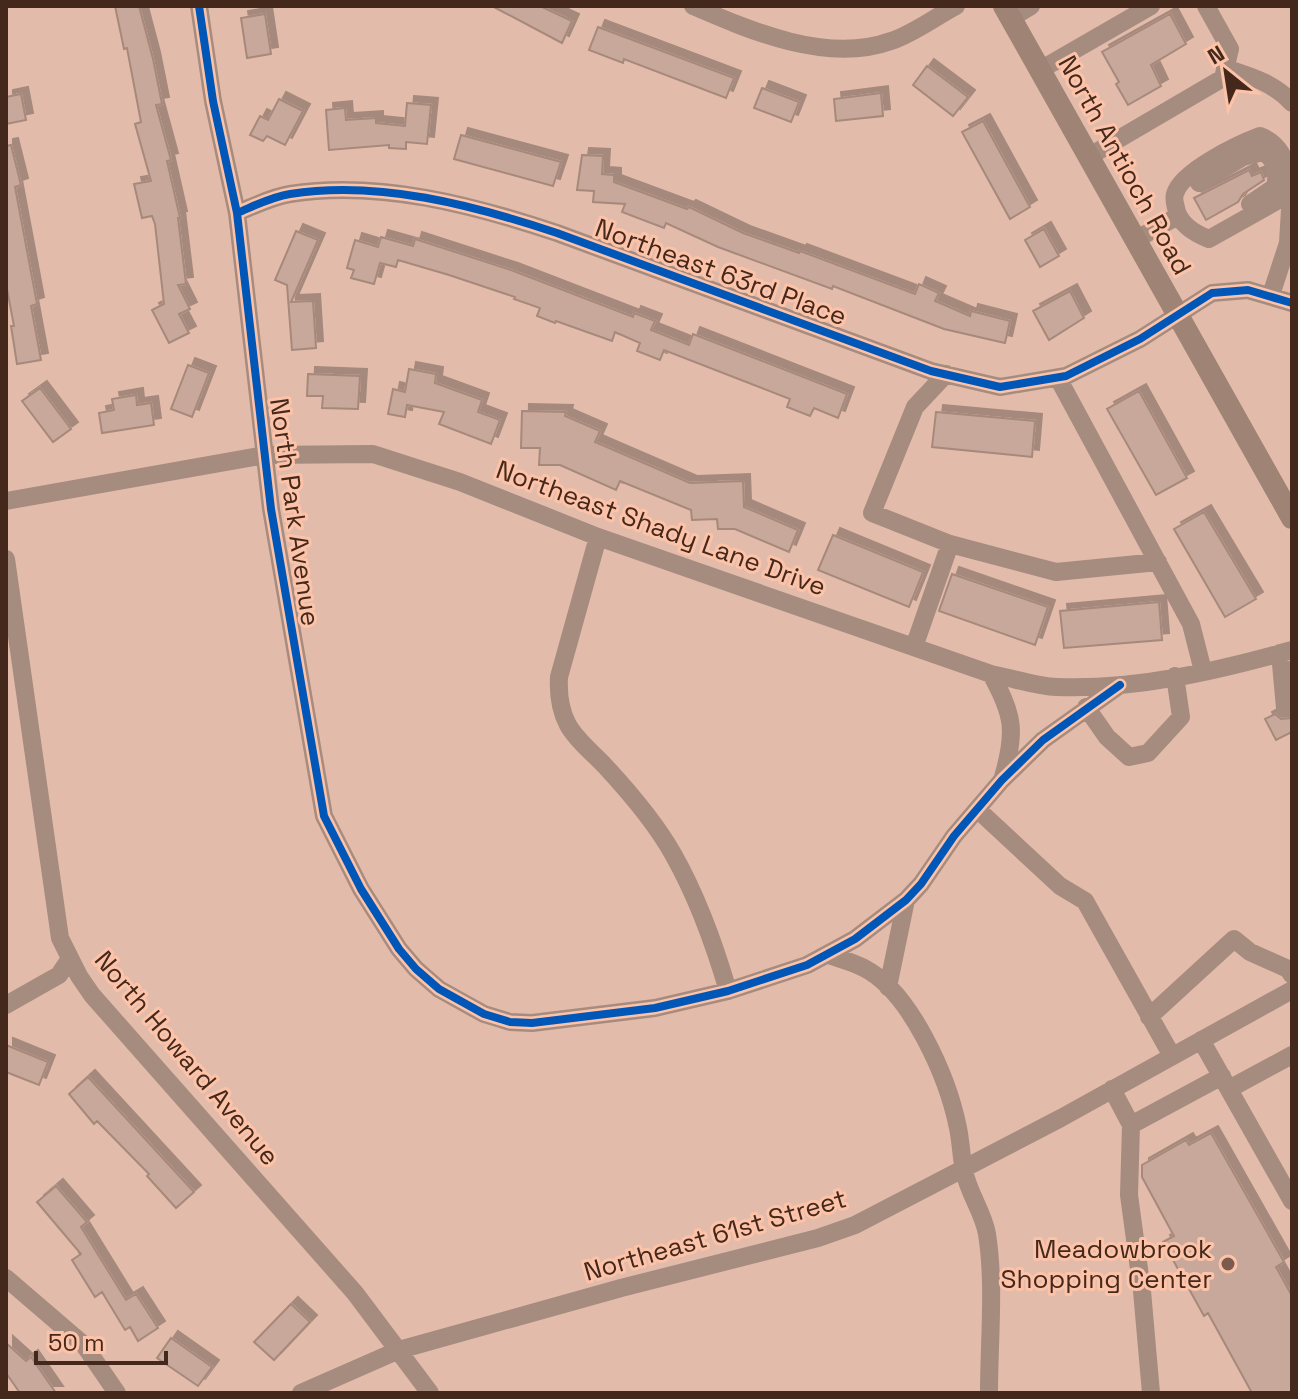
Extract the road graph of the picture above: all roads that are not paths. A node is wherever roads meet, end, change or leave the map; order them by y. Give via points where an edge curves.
1 (199, 6) edge
2 (693, 6) edge
3 (956, 6) edge
4 (1031, 6) edge
5 (1151, 6) edge
6 (1206, 6) edge
7 (1008, 12) edge
8 (1225, 68) junction
9 (1040, 70) junction
10 (1292, 103) edge
11 (1088, 157) junction
12 (1291, 193) edge
13 (1176, 207) junction
14 (237, 213) junction
15 (1195, 234) junction
16 (1135, 240) junction
17 (1271, 295) junction
18 (1292, 303) edge
19 (1178, 315) junction
20 (946, 374) junction
21 (1058, 378) junction
22 (265, 455) junction
23 (6, 501) edge
24 (1292, 518) edge
25 (598, 537) junction
26 (950, 544) junction
27 (6, 559) edge
28 (1158, 562) junction
29 (914, 647) junction
30 (1286, 651) edge
31 (1203, 671) junction
32 (991, 674) junction
33 (1175, 676) junction
34 (1120, 685) junction
35 (1286, 695) edge
36 (1086, 707) junction
37 (1002, 780) junction
38 (977, 809) junction
39 (906, 900) junction
40 (829, 955) junction
41 (69, 960) junction
42 (1292, 975) edge
43 (888, 987) junction
44 (1292, 990) edge
45 (728, 991) junction
46 (6, 1005) edge
47 (1149, 1017) junction
48 (1201, 1040) junction
49 (1292, 1055) edge
50 (1172, 1056) junction
51 (1225, 1082) junction
52 (1112, 1089) junction
53 (1131, 1125) junction
54 (964, 1168) junction
55 (1292, 1201) edge
56 (6, 1278) edge
57 (399, 1350) junction
58 (117, 1393) edge
59 (301, 1393) edge
60 (430, 1393) edge
61 (989, 1393) edge
62 (1151, 1393) edge

1 - 14 street, North Park Avenue
2 - 3 street via 765,36 839,47 891,42
4 - 7 street
5 - 9 street
6 - 8 street via 1230,49
7 - 9 main road, North Antioch Road
8 - 10 street via 1257,78
8 - 11 street via 1223,78
9 - 11 main road, North Antioch Road
11 - 16 main road, North Antioch Road
12 - 13 street via 1284,157 1260,136 1183,179
12 - 15 street via 1209,239
12 - 17 street via 1288,243
13 - 15 street
13 - 15 street via 1243,157 1263,152 1276,165 1275,187
13 - 16 street
14 - 20 street, Northeast 63rd Place via 289,195 327,191 454,203 557,233
14 - 22 street, North Park Avenue
16 - 19 main road, North Antioch Road
17 - 18 street, Northeast 63rd Place
17 - 19 street, Northeast 63rd Place via 1248,290 1212,293
19 - 21 street, Northeast 63rd Place
19 - 24 main road, North Antioch Road
20 - 21 street, Northeast 63rd Place via 1000,387
20 - 26 street via 915,407 872,513
21 - 28 street
22 - 23 street, Northeast Shady Lane Drive
22 - 25 street, Northeast Shady Lane Drive via 373,454
22 - 45 street, North Park Avenue via 324,816 361,889 416,969 439,989 510,1022 640,1011
25 - 29 street, Northeast Shady Lane Drive
25 - 45 street via 559,677 562,713 573,734 624,786 673,853 715,944
26 - 28 street via 1056,572
26 - 29 street
27 - 41 street, North Howard Avenue via 60,938
28 - 31 street via 1191,624
29 - 32 street, Northeast Shady Lane Drive
30 - 31 street, Northeast Shady Lane Drive
30 - 35 street
31 - 33 street, Northeast Shady Lane Drive
32 - 34 street, Northeast Shady Lane Drive via 1055,687
32 - 37 street via 1011,723 1012,746
33 - 34 street, Northeast Shady Lane Drive
33 - 36 street via 1181,717 1148,753 1129,757
34 - 36 street, North Park Avenue
36 - 37 street, North Park Avenue
37 - 38 street, North Park Avenue
38 - 39 street, North Park Avenue
38 - 47 street via 1060,886 1085,901
39 - 40 street, North Park Avenue
39 - 43 street
40 - 43 street via 865,968
40 - 45 street, North Park Avenue
41 - 46 street via 59,975
41 - 57 street, North Howard Avenue via 92,995 307,1237
42 - 47 street via 1234,939
43 - 54 street via 908,1010 945,1085
44 - 48 street, Northeast 61st Street
47 - 50 street
48 - 50 street, Northeast 61st Street
48 - 51 street
49 - 51 street
50 - 52 street, Northeast 61st Street
51 - 53 street
51 - 55 street
52 - 53 street
52 - 54 street, Northeast 61st Street
53 - 62 street via 1129,1195
54 - 57 street, Northeast 61st Street via 855,1225 818,1238
54 - 61 street via 990,1255
56 - 58 street via 84,1345
57 - 59 street, Northeast 61st Street
57 - 60 street, North Howard Avenue

